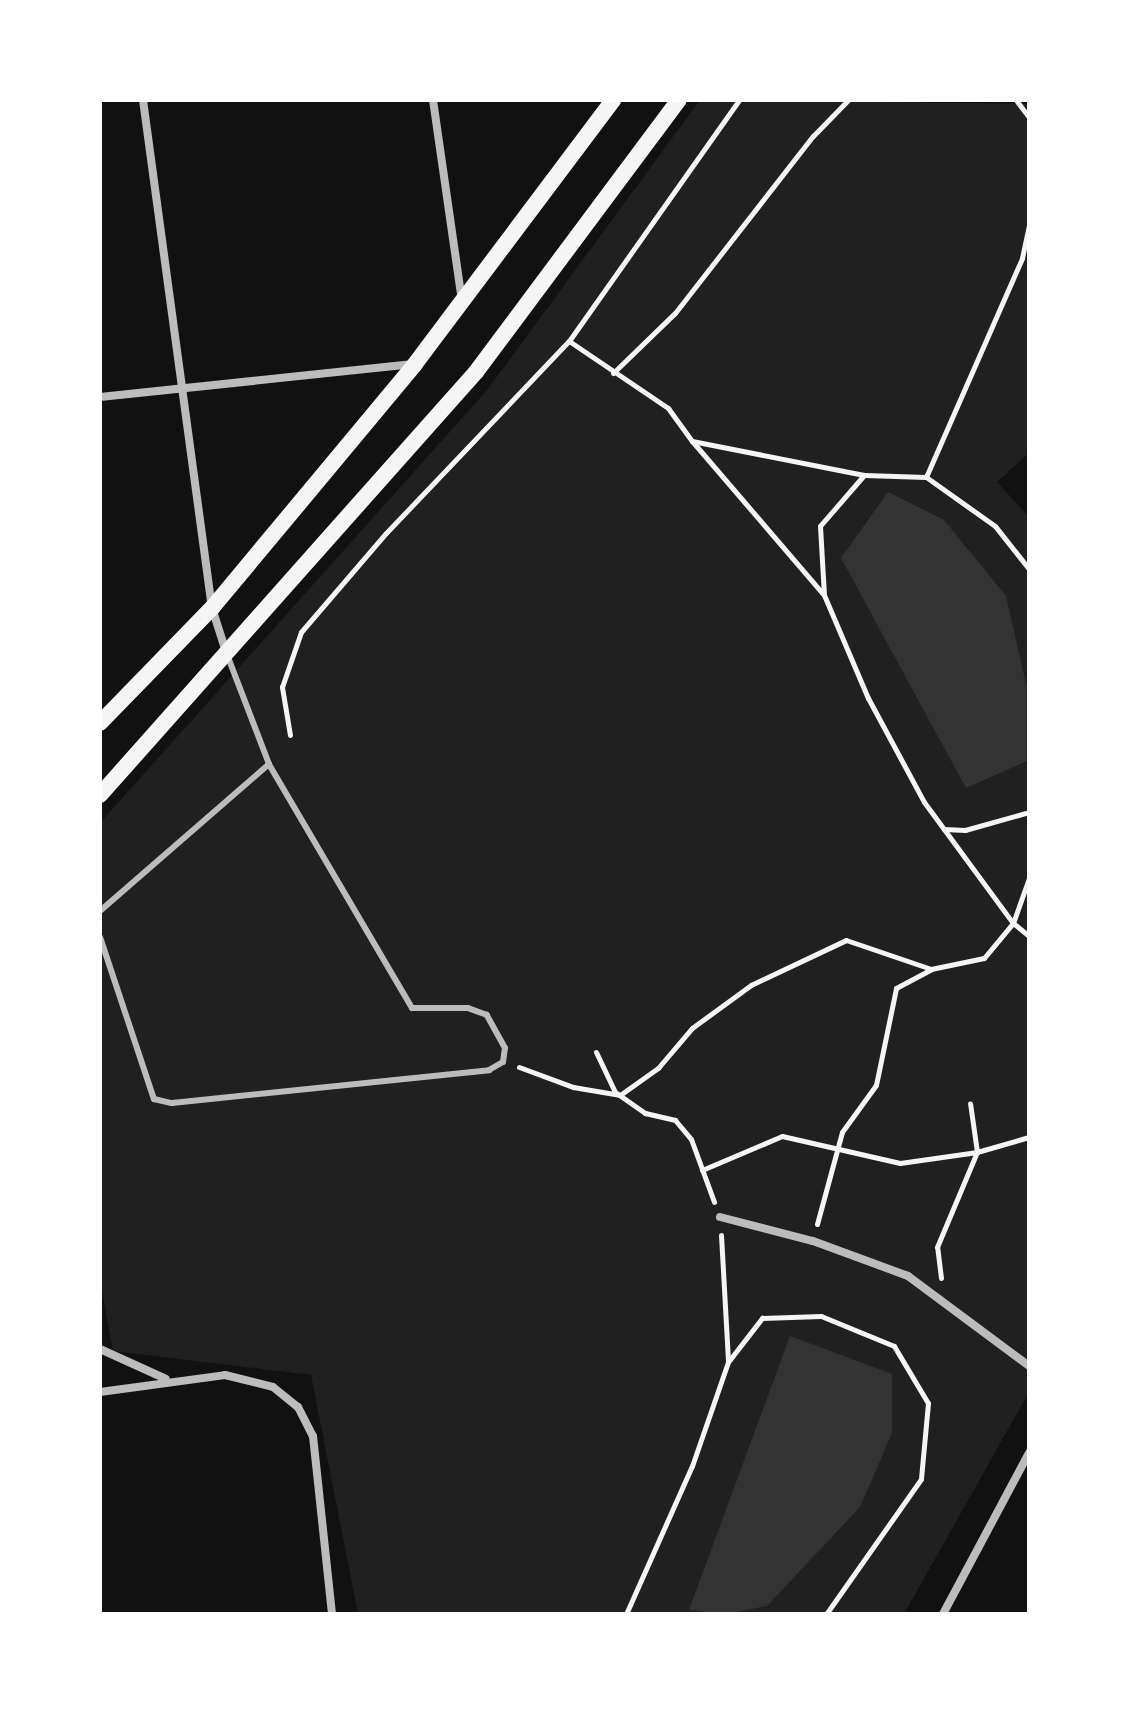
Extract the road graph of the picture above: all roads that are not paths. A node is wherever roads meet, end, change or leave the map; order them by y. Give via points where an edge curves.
1 (143, 100) edge
2 (433, 100) edge
3 (613, 100) edge
4 (679, 100) edge
5 (462, 302) junction
6 (415, 364) junction
7 (181, 390) junction
8 (100, 397) edge
9 (212, 608) junction
10 (228, 657) junction
11 (100, 723) edge
12 (269, 764) junction
13 (100, 795) edge
14 (100, 911) edge
15 (100, 937) edge
16 (720, 1217) road end
17 (100, 1349) edge
18 (1029, 1366) edge
19 (170, 1381) junction
20 (100, 1392) edge
21 (1029, 1453) edge
22 (332, 1614) edge
23 (943, 1614) edge

1 - 7 street
2 - 5 street
3 - 5 main road
4 - 10 main road via 476,372
5 - 6 main road
6 - 7 street
6 - 9 main road
7 - 8 street
7 - 9 street
9 - 10 street
9 - 11 main road
10 - 12 lane
10 - 13 main road
12 - 14 lane
12 - 15 lane via 412,1008 468,1008 487,1015 505,1048 503,1062 489,1070 172,1103 154,1099
16 - 18 street via 813,1241 908,1276
17 - 19 street
19 - 20 street
19 - 22 street via 225,1375 273,1387 298,1407 313,1436
21 - 23 street

